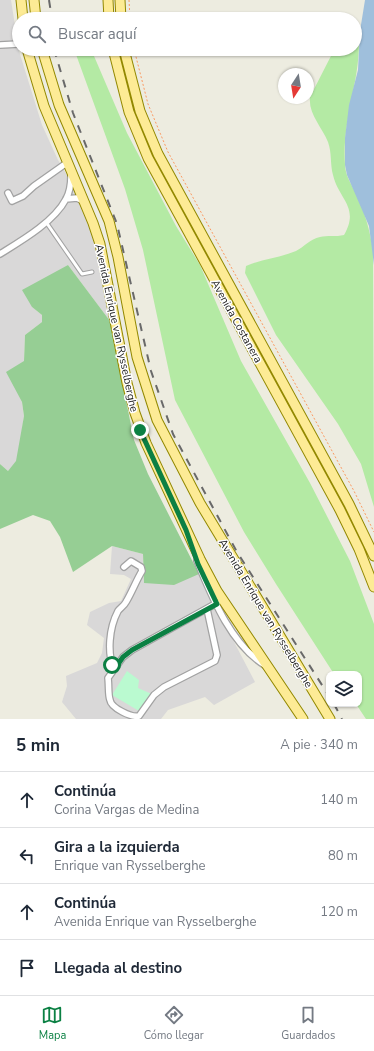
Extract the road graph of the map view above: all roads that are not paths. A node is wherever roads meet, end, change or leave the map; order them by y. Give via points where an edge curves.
1 (22, 0) edge
2 (34, 0) edge
3 (108, 0) edge
4 (120, 0) edge
5 (23, 12) edge
6 (35, 12) edge
7 (109, 12) edge
8 (121, 12) edge
9 (12, 44) edge
10 (0, 45) edge
11 (29, 56) edge
12 (44, 56) edge
13 (115, 56) edge
14 (126, 56) edge
15 (69, 166) junction
16 (8, 194) dead end
17 (66, 199) junction
18 (84, 201) junction
19 (46, 222) junction
20 (0, 254) edge
21 (92, 272) dead end
22 (186, 530) junction
23 (374, 556) edge
24 (124, 567) dead end
25 (374, 587) edge
26 (217, 604) junction
27 (207, 609) junction
28 (269, 668) junction
29 (114, 670) junction
30 (304, 719) edge
31 (330, 719) edge

1 - 5 main road
2 - 6 main road
3 - 7 main road
4 - 8 main road
9 - 10 street
11 - 15 main road, Avenida Enrique van Rysselberghe via 44,106
12 - 31 main road, Avenida Enrique van Rysselberghe via 59,105 109,221 137,357 157,420 204,510
13 - 25 main road, Avenida Costanera via 125,98 148,158 340,510
14 - 23 main road, Avenida Costanera via 140,111 158,154 346,497
15 - 16 street via 34,186 24,196 12,201
15 - 17 street
15 - 18 main road, Avenida Enrique van Rysselberghe
17 - 18 street
17 - 19 street
18 - 22 main road, Avenida Enrique van Rysselberghe via 103,257 126,383 135,413
19 - 20 street
19 - 21 lane via 82,274
22 - 26 street
22 - 28 main road, Avenida Enrique van Rysselberghe via 224,603
24 - 29 street via 131,561 141,567 142,571 114,621 109,651
26 - 27 street
26 - 28 street via 248,653
27 - 29 street via 132,650 123,657
27 - 29 street via 217,655 215,661 164,687 154,696 142,714 136,717 127,715 112,704 108,678
28 - 30 main road, Avenida Enrique van Rysselberghe

